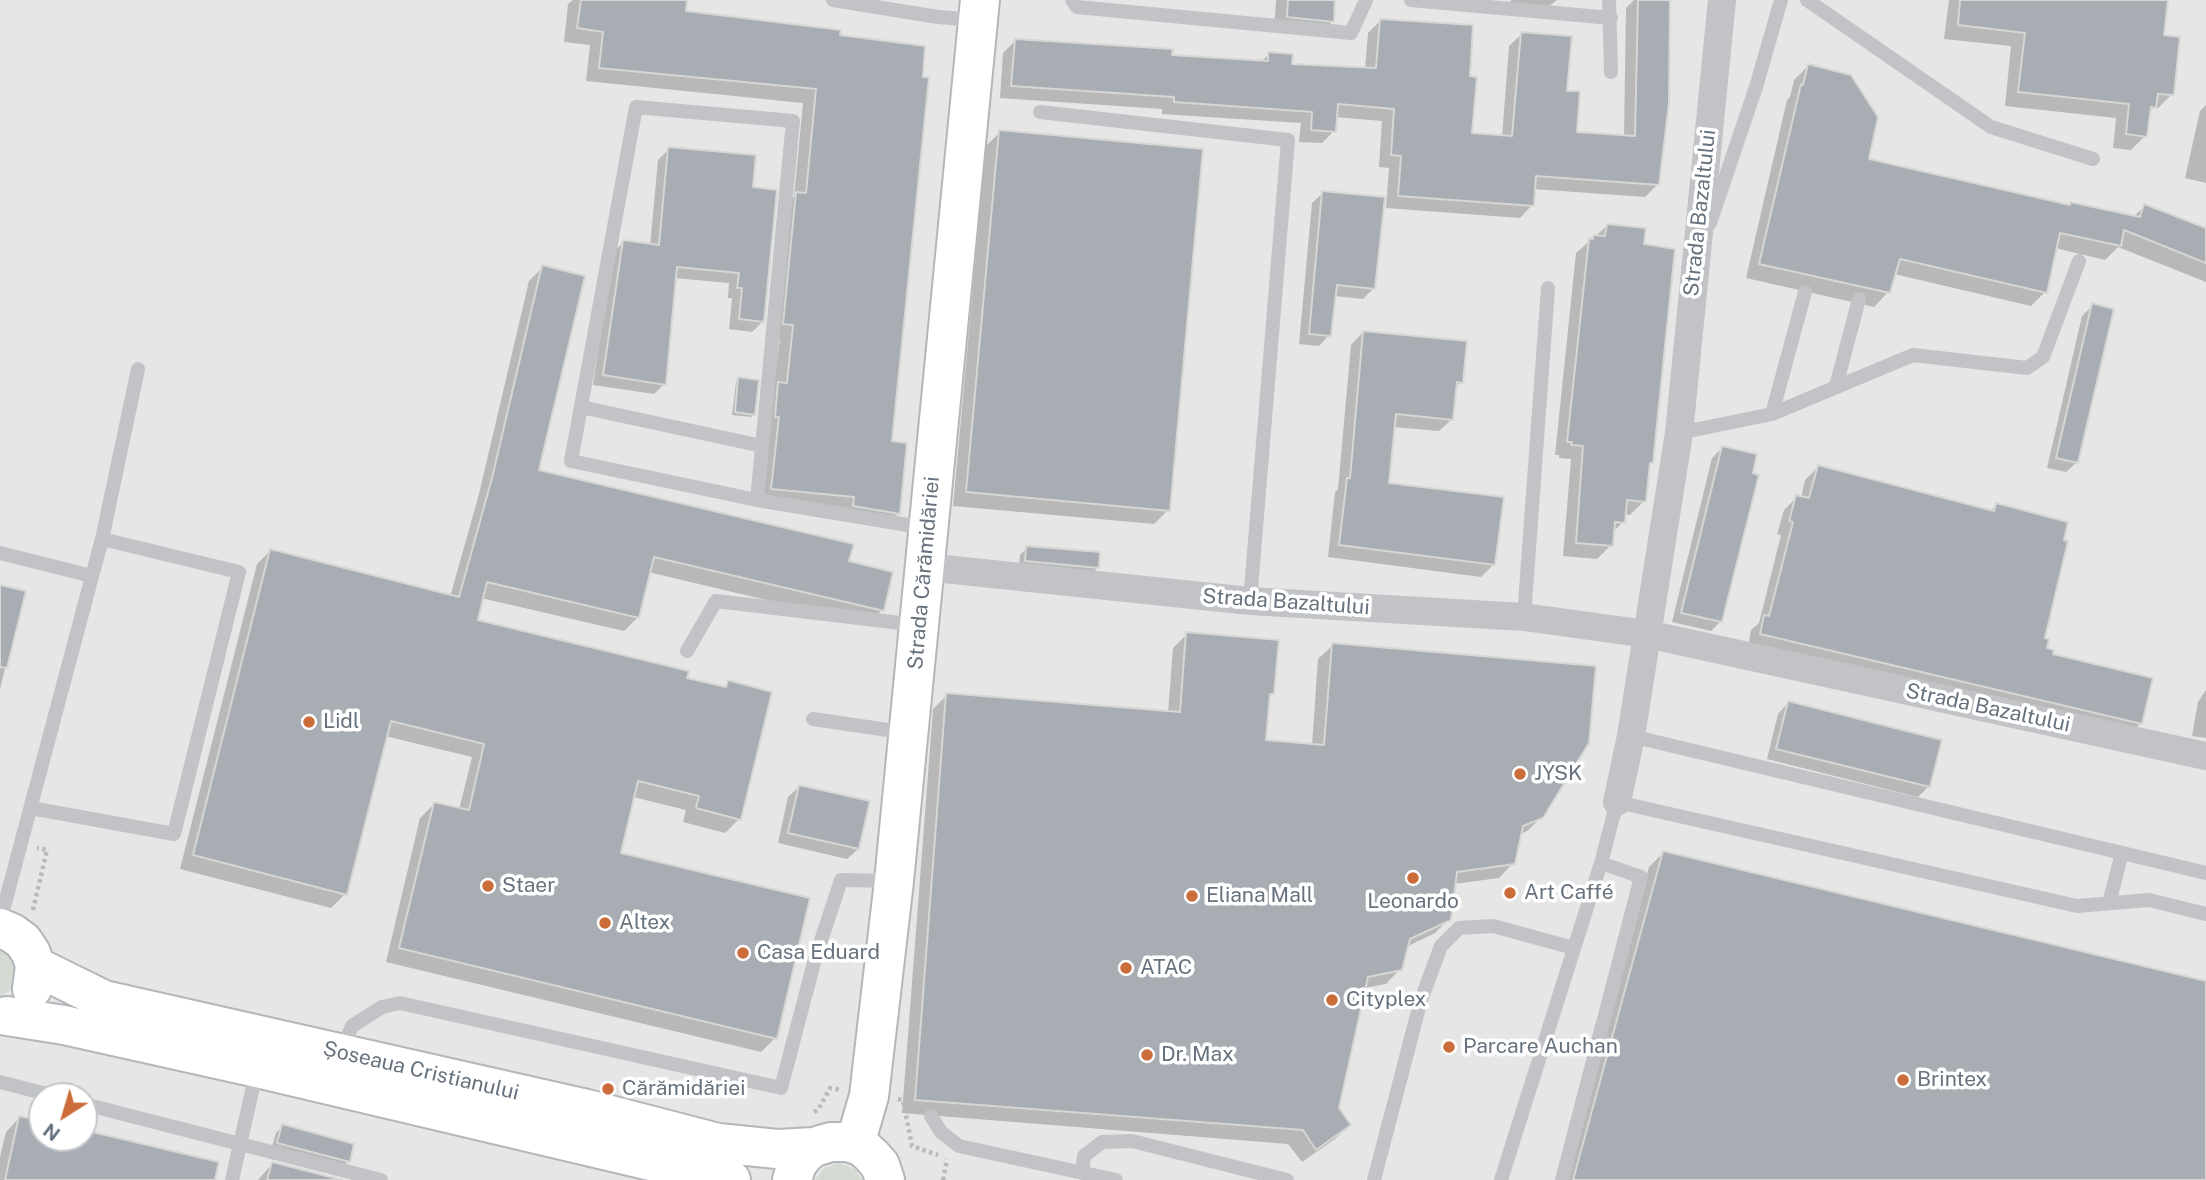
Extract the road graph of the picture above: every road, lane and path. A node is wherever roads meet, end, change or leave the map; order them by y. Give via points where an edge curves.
1 (833, 0) edge
2 (1072, 0) edge
3 (1366, 0) edge
4 (1411, 0) edge
5 (1609, 0) edge
6 (1722, 0) edge
7 (1782, 0) edge
8 (1807, 0) edge
9 (979, 10) edge
10 (1611, 18) junction
11 (1611, 72) dead end
12 (1040, 112) dead end
13 (2093, 159) dead end
14 (2079, 261) dead end
15 (1695, 267) junction
16 (1548, 288) dead end
17 (1805, 292) dead end
18 (1859, 299) dead end
19 (138, 369) dead end
20 (1836, 386) junction
21 (581, 407) junction
22 (1772, 414) junction
23 (1679, 433) junction
24 (762, 446) junction
25 (757, 500) junction
26 (928, 528) junction
27 (102, 539) junction
28 (0, 552) edge
29 (925, 567) junction
30 (92, 576) junction
31 (1250, 601) junction
32 (1524, 617) junction
33 (919, 625) junction
34 (1647, 634) junction
35 (687, 651) dead end
36 (813, 719) dead end
37 (909, 733) junction
38 (1630, 736) junction
39 (2206, 756) edge
40 (1617, 802) junction
41 (31, 808) junction
42 (22, 845) junction
43 (2122, 853) junction
44 (1601, 863) junction
45 (2206, 873) edge
46 (894, 881) junction
47 (2109, 903) junction
48 (2206, 914) edge
49 (0, 922) edge
50 (18, 923) edge
51 (1574, 948) junction
52 (35, 966) junction
53 (3, 1017) edge
54 (341, 1053) junction
55 (257, 1068) junction
56 (0, 1082) edge
57 (28, 1089) edge
58 (869, 1096) junction
59 (98, 1108) edge
60 (931, 1116) dead end
61 (811, 1131) junction
62 (240, 1145) junction
63 (948, 1158) junction
64 (959, 1162) dead end
65 (873, 1163) edge
66 (1082, 1173) junction
67 (674, 1174) edge
68 (232, 1180) edge
69 (381, 1180) edge
70 (731, 1180) edge
71 (792, 1180) edge
72 (914, 1180) edge
73 (943, 1180) edge
74 (1116, 1180) edge
75 (1287, 1180) edge
76 (1374, 1180) edge
77 (1501, 1180) edge
78 (1562, 1180) edge

1 - 9 lane via 938,17
2 - 3 lane via 1077,7 1350,33
4 - 10 lane
5 - 10 lane
6 - 15 street, Strada Bazaltului
7 - 15 lane
8 - 13 lane via 1991,127
9 - 26 street, Strada Cărămidăriei
10 - 11 lane
12 - 31 lane via 1288,140
14 - 20 lane via 2043,357 2027,368 1913,355
15 - 23 street, Strada Bazaltului
16 - 32 lane
17 - 22 lane
18 - 20 lane
19 - 27 lane
20 - 22 lane
21 - 24 lane
21 - 24 lane via 636,107 793,121
21 - 25 lane via 571,461
22 - 23 lane
23 - 34 street, Strada Bazaltului
24 - 25 lane
25 - 26 lane
26 - 29 street, Strada Cărămidăriei
27 - 30 lane
27 - 41 lane via 239,572 174,834
28 - 30 lane
29 - 31 street, Strada Bazaltului
29 - 33 street, Strada Cărămidăriei
30 - 41 lane
31 - 32 street, Strada Bazaltului
32 - 34 street, Strada Bazaltului
33 - 35 lane via 716,601
33 - 37 street, Strada Cărămidăriei
34 - 38 street, Strada Bazaltului
34 - 39 street, Strada Bazaltului
36 - 37 lane
37 - 46 street, Strada Cărămidăriei
38 - 40 street, Strada Bazaltului
38 - 43 lane
40 - 44 lane
40 - 47 lane via 2077,906
41 - 42 lane
42 - 49 lane
42 - 50 path via 47,850 33,911
43 - 45 lane
43 - 47 lane
44 - 51 lane
44 - 78 lane via 1641,877
46 - 54 lane via 841,880 781,1088 400,1003 382,1007 352,1026
46 - 58 street, Strada Cărămidăriei
47 - 48 lane via 2149,900
50 - 52 street via 12,933 23,941
51 - 76 lane via 1493,926 1459,928 1441,946 1421,1000
51 - 77 lane
52 - 53 street, Șoseaua Cristianului via 29,996 20,1008
52 - 54 street, Șoseaua Cristianului via 104,1000
53 - 55 street, Șoseaua Cristianului via 64,1025
54 - 61 street, Șoseaua Cristianului via 718,1143 768,1149
55 - 62 lane
55 - 67 street, Șoseaua Cristianului
56 - 57 lane
58 - 61 path via 830,1088
58 - 63 path via 903,1100 912,1146
58 - 65 street, Strada Cărămidăriei
59 - 62 lane
60 - 66 lane via 941,1132 959,1146
61 - 65 street, Șoseaua Cristianului
61 - 71 street
62 - 68 lane
62 - 69 lane
63 - 64 path
63 - 73 path
65 - 72 street
66 - 74 lane
66 - 75 lane via 1084,1156 1102,1142 1132,1142
67 - 70 street, Șoseaua Cristianului

